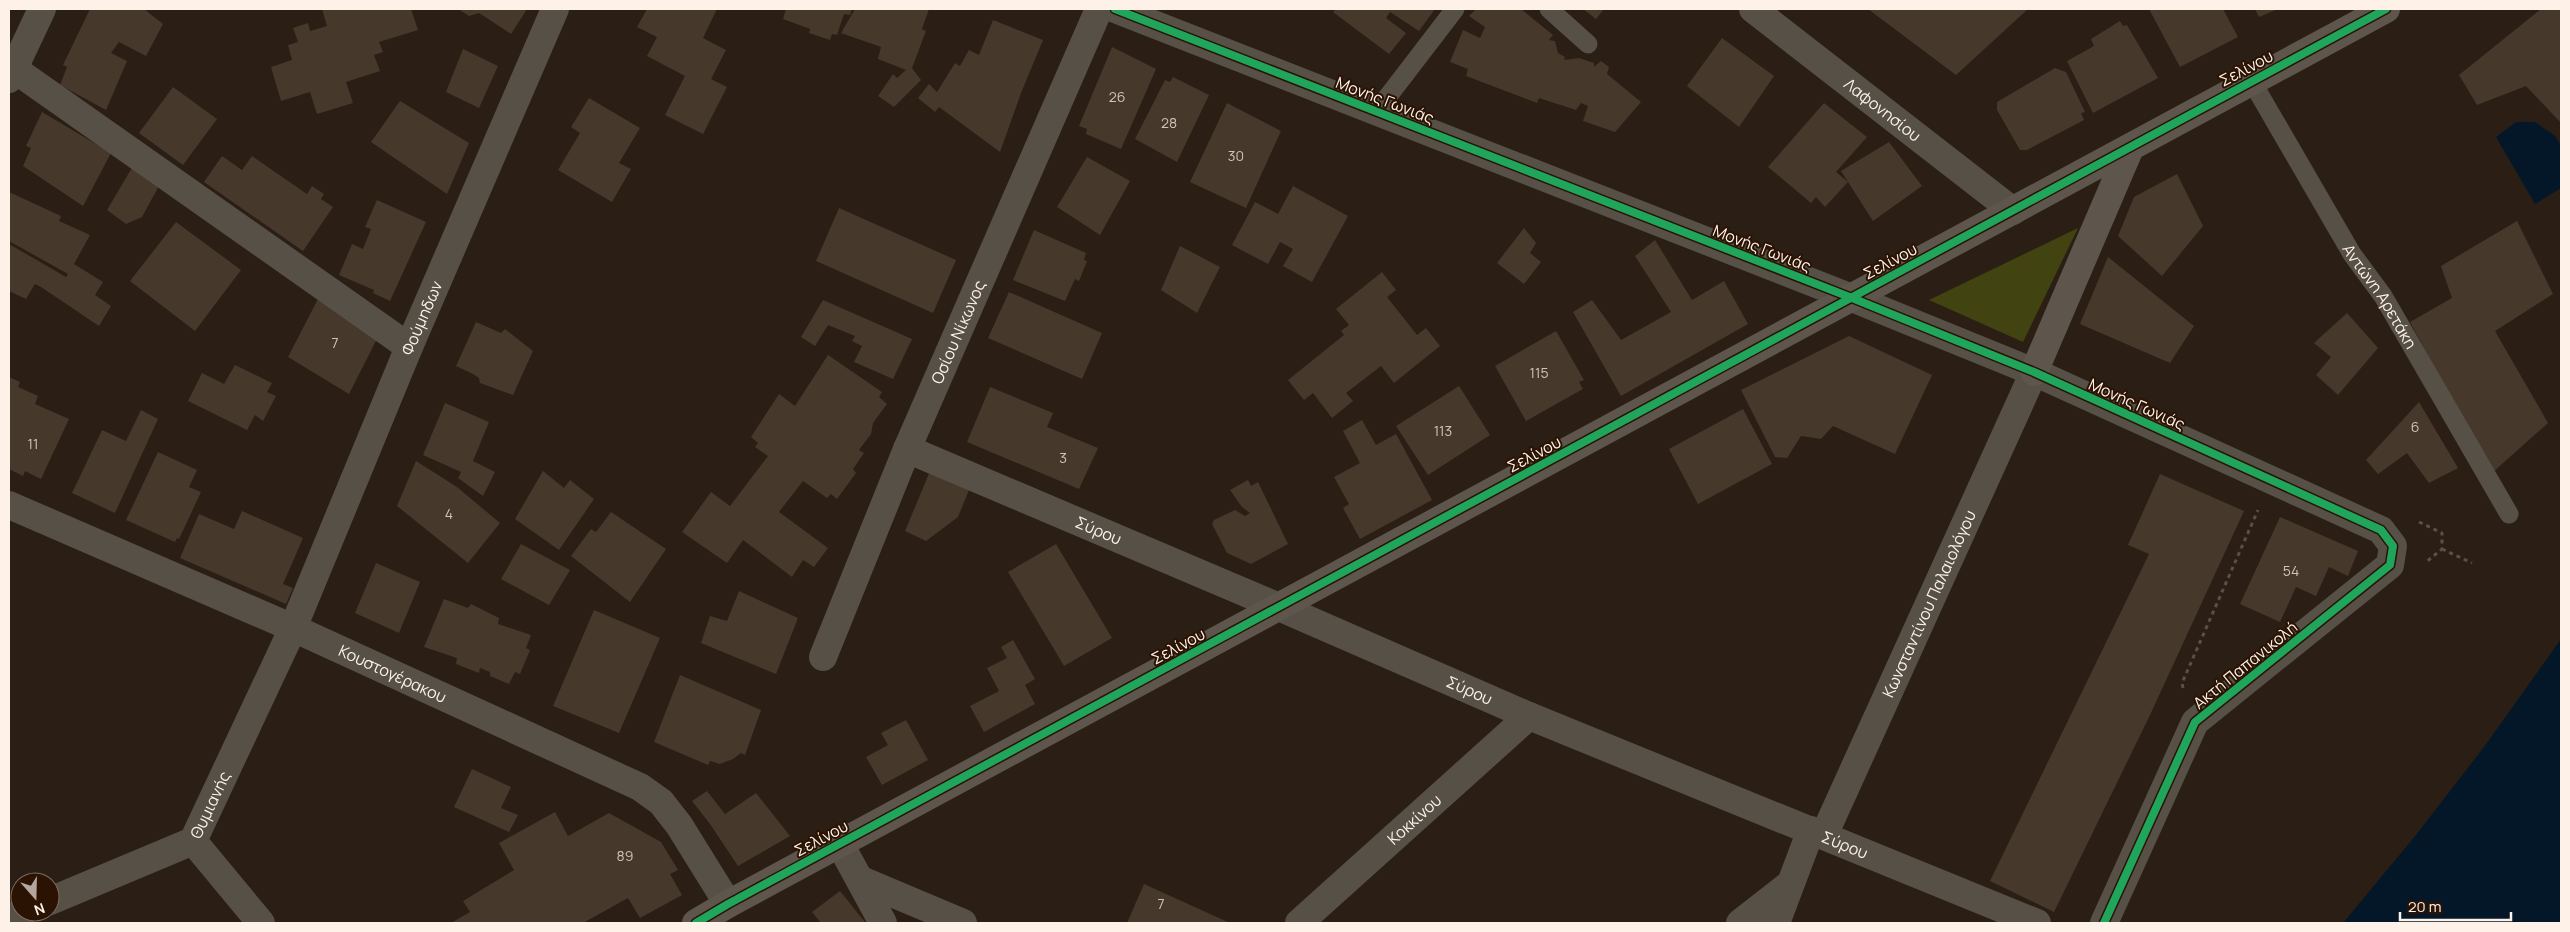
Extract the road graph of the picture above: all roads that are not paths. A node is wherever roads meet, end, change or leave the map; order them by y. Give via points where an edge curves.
1 (42, 9) edge
2 (555, 9) edge
3 (1099, 9) edge
4 (1115, 9) edge
5 (1456, 9) edge
6 (1549, 9) edge
7 (1753, 9) edge
8 (2386, 9) edge
9 (1588, 44) dead end
10 (11, 74) edge
11 (2251, 80) junction
12 (1376, 112) junction
13 (2130, 148) junction
14 (2013, 210) junction
15 (1852, 298) junction
16 (409, 347) junction
17 (2034, 372) junction
18 (907, 449) junction
19 (9, 505) edge
20 (2509, 514) dead end
21 (2388, 537) joint
22 (1279, 607) junction
23 (294, 628) junction
24 (823, 657) dead end
25 (1529, 716) junction
26 (1817, 833) junction
27 (193, 842) junction
28 (840, 844) junction
29 (861, 880) junction
30 (1790, 884) junction
31 (60, 897) edge
32 (712, 916) edge
33 (261, 923) edge
34 (883, 923) edge
35 (963, 923) edge
36 (1299, 923) edge
37 (1740, 923) edge
38 (1776, 923) edge
39 (2037, 923) edge
40 (2104, 923) edge

1 - 10 street
2 - 16 street, Φούμηδων
3 - 18 street, Οσίου Νίκωνος
4 - 12 street, Μονής Γωνιάς
5 - 12 lane
6 - 9 lane
7 - 14 street, Λαφονησίου
8 - 11 street, Σελίνου
10 - 16 street
11 - 13 street, Σελίνου
11 - 20 lane, Αντώνη Αρετάκη via 2347,246 2383,296
12 - 15 street, Μονής Γωνιάς
13 - 14 street, Σελίνου
13 - 17 street
14 - 15 street, Σελίνου
15 - 17 street, Μονής Γωνιάς
15 - 22 street, Σελίνου
16 - 23 street, Φούμηδων
17 - 21 street, Μονής Γωνιάς via 2381,530
17 - 26 street, Κωνσταντίνου Παλαιολόγου
18 - 22 street, Σύρου
18 - 24 street, Οσίου Νίκωνος
19 - 23 street, Κουστογέρακου
21 - 40 street, Ακτή Παπανικολή via 2393,546 2390,566 2195,722
22 - 25 street, Σύρου
22 - 28 street, Σελίνου
23 - 27 street, Θυμιανής
23 - 32 street, Κουστογέρακου via 640,787 661,802 679,825
25 - 26 street, Σύρου
25 - 36 street, Κοκκίνου
26 - 30 street, Κωνσταντίνου Παλαιολόγου
26 - 39 street, Σύρου
27 - 31 street, Θυμιανής
27 - 33 street
28 - 29 street
28 - 32 street, Σελίνου
29 - 34 street
29 - 35 street
30 - 37 street
30 - 38 street, Κωνσταντίνου Παλαιολόγου

